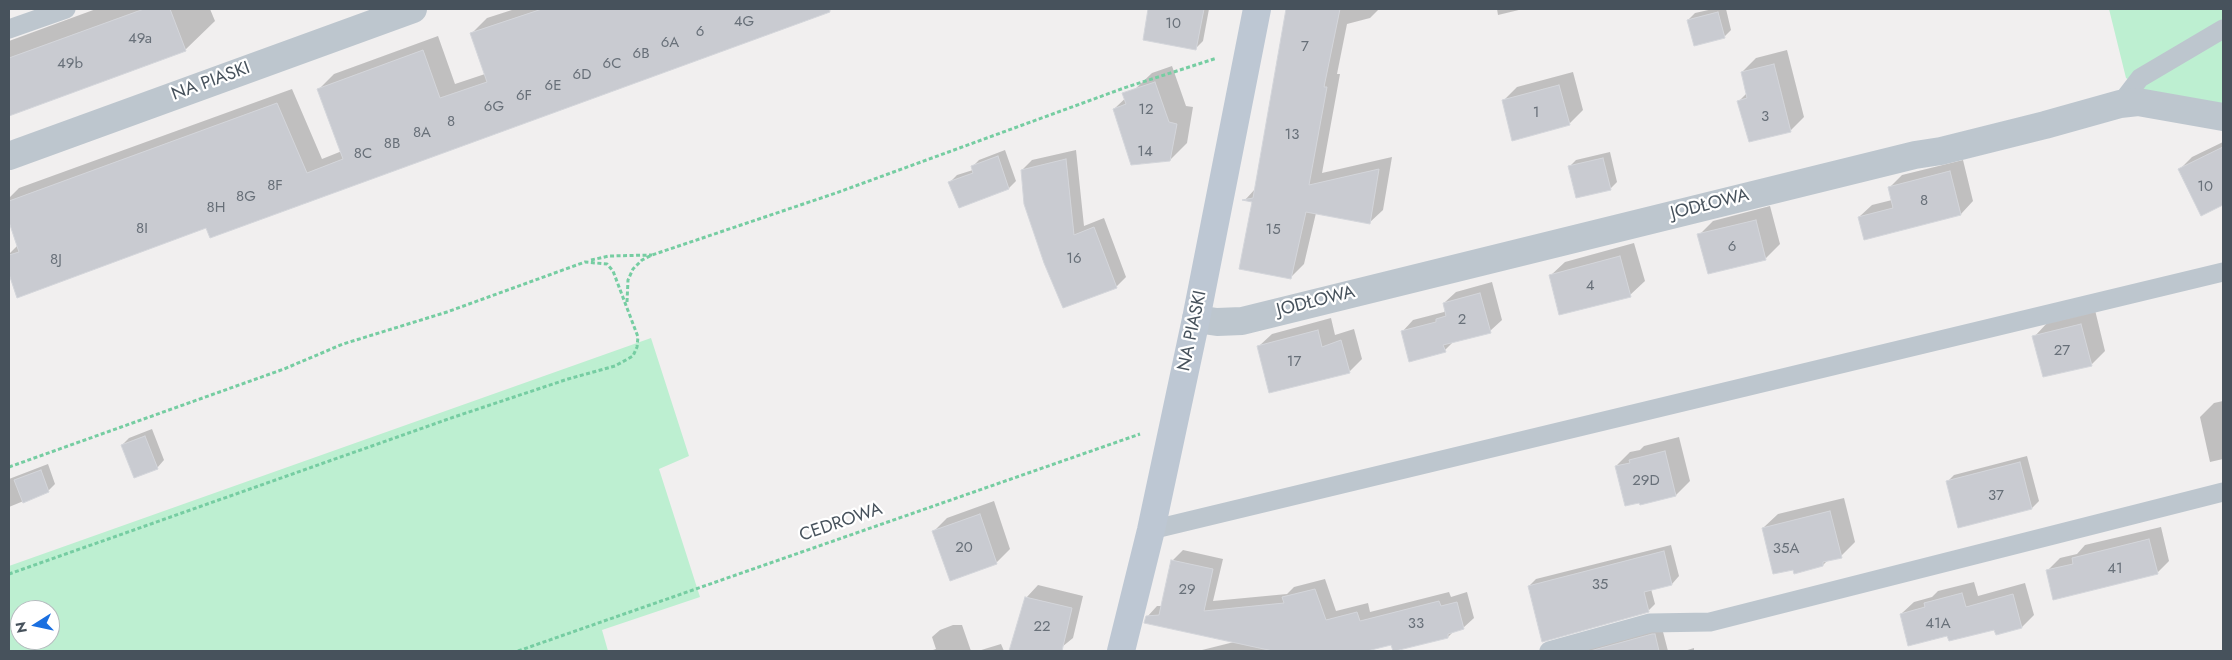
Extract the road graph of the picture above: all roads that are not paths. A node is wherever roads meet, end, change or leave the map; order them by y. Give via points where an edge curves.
1 (66, 9) edge
2 (413, 9) edge
3 (1257, 9) edge
4 (2223, 29) edge
5 (9, 30) edge
6 (2120, 104) junction
7 (2223, 117) edge
8 (9, 156) edge
9 (2223, 272) edge
10 (1196, 318) junction
11 (2223, 492) edge
12 (1151, 530) junction
13 (1121, 651) edge
14 (1549, 651) edge

1 - 5 lane
2 - 8 street, NA PIASKI
3 - 10 street, NA PIASKI
4 - 6 lane via 2140,78
6 - 7 street, JODŁOWA via 2138,102
6 - 10 street, JODŁOWA via 2007,135 1242,320 1216,322
9 - 12 lane
10 - 12 street, NA PIASKI
11 - 14 lane via 1710,622 1650,623
12 - 13 street, NA PIASKI

